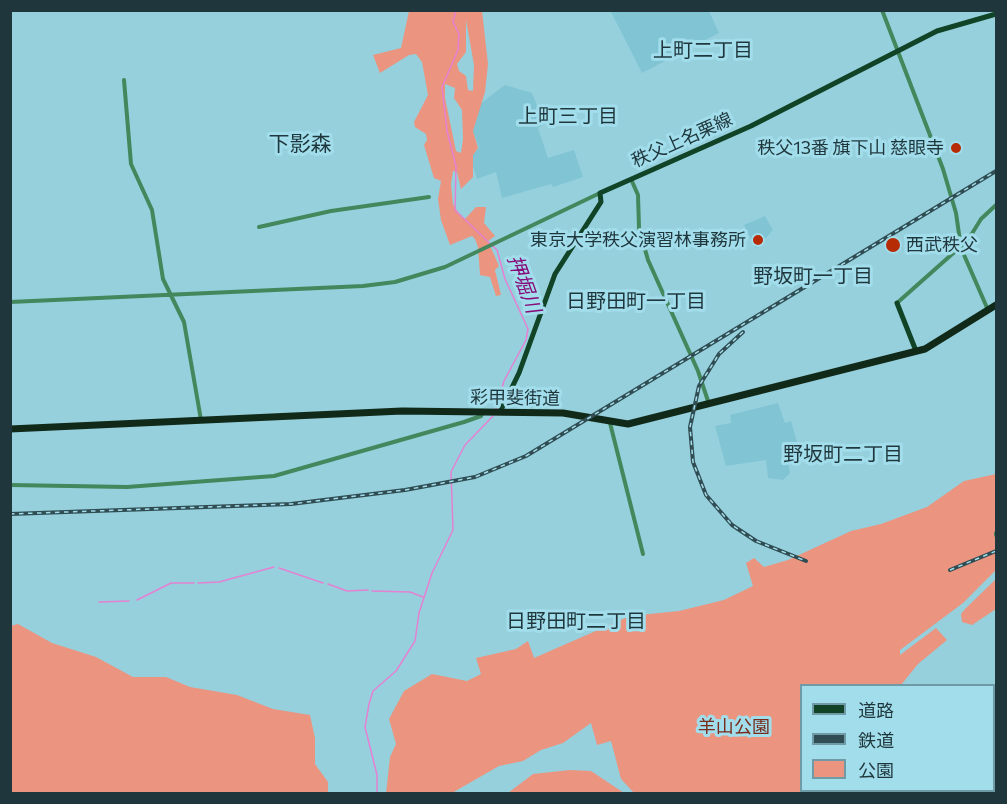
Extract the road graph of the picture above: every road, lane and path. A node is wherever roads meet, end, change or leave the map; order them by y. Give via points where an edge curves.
1 (882, 10) edge
2 (996, 14) edge
3 (896, 52) junction
4 (124, 80) dead end
5 (631, 179) junction
6 (600, 194) junction
7 (429, 198) dead end
8 (996, 205) edge
9 (259, 227) dead end
10 (960, 248) junction
11 (170, 295) junction
12 (10, 302) edge
13 (897, 303) joint
14 (996, 305) edge
15 (988, 310) junction
16 (916, 351) junction
17 (709, 405) junction
18 (484, 412) junction
19 (498, 412) junction
20 (201, 420) junction
21 (610, 423) junction
22 (10, 429) edge
23 (10, 485) edge
24 (643, 554) dead end

1 - 3 street
2 - 3 main road, 秩父上名栗線 via 942,29
3 - 5 main road, 秩父上名栗線 via 751,126
3 - 10 street via 943,170 956,213
4 - 11 street via 131,164 152,210 163,279
5 - 6 main road, 秩父上名栗線
5 - 17 street via 638,195 639,228 648,260 698,370
6 - 11 street via 445,267 395,282
6 - 19 main road via 601,202 555,274 519,373
7 - 9 street via 331,211
8 - 10 street via 987,211
10 - 13 street
10 - 15 street
11 - 12 street
11 - 20 street via 184,322
13 - 16 main road
14 - 15 highway, 彩甲斐街道
15 - 16 highway, 彩甲斐街道 via 936,345
16 - 17 highway, 彩甲斐街道
17 - 21 highway, 彩甲斐街道 via 636,423
18 - 19 highway, 彩甲斐街道
18 - 20 highway, 彩甲斐街道 via 367,412
18 - 23 street via 464,422 274,476 127,487
19 - 21 highway, 彩甲斐街道 via 563,413
20 - 22 highway, 彩甲斐街道
21 - 24 street

